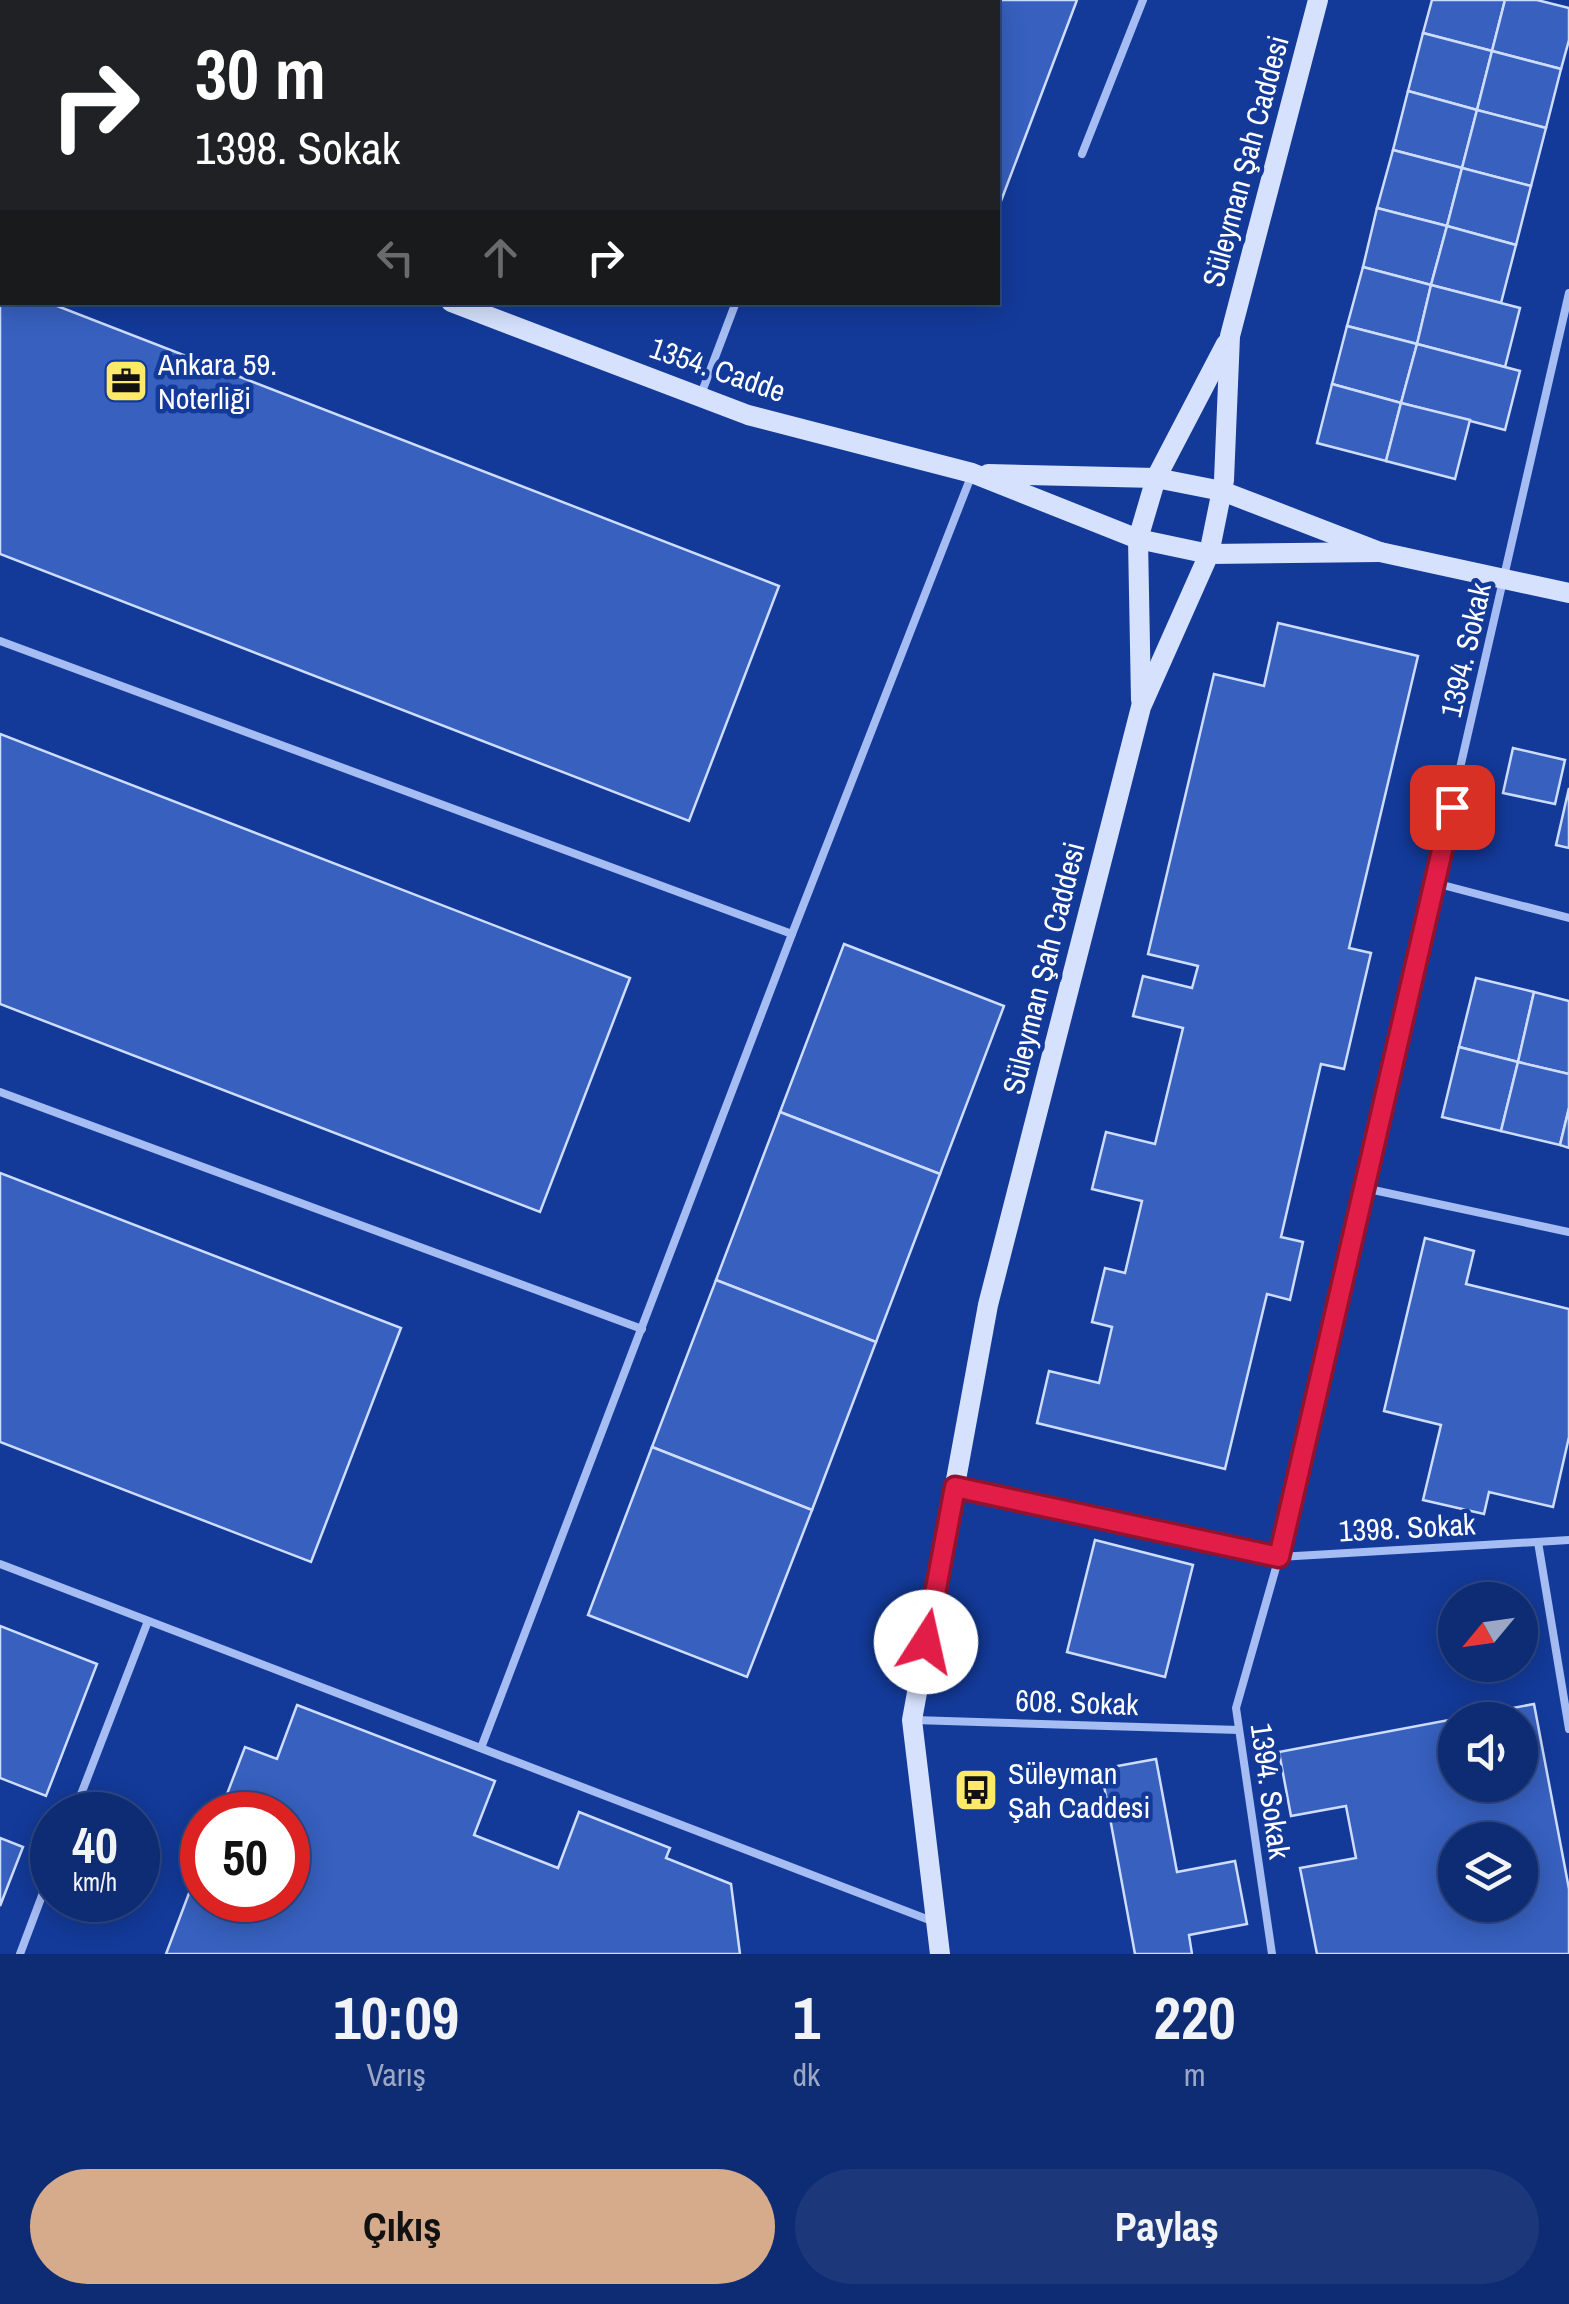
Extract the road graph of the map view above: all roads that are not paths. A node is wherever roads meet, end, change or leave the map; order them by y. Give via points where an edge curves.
1 (1143, 0) edge
2 (1318, 0) edge
3 (1082, 154) dead end
4 (1569, 292) edge
5 (459, 305) edge
6 (735, 305) edge
7 (1230, 336) junction
8 (700, 396) junction
9 (972, 473) junction
10 (1156, 478) junction
11 (1222, 491) junction
12 (1138, 539) junction
13 (1380, 552) junction
14 (1209, 554) junction
15 (1504, 580) junction
16 (1569, 593) edge
17 (0, 641) edge
18 (1141, 707) junction
19 (1435, 883) junction
20 (1569, 918) edge
21 (792, 934) junction
22 (0, 1092) edge
23 (1364, 1188) junction
24 (1569, 1232) edge
25 (642, 1329) junction
26 (955, 1487) junction
27 (1569, 1540) edge
28 (1538, 1542) junction
29 (1279, 1557) junction
30 (0, 1564) edge
31 (148, 1621) junction
32 (912, 1720) junction
33 (1569, 1728) edge
34 (1239, 1730) junction
35 (481, 1748) junction
36 (83, 1792) edge
37 (32, 1922) edge
38 (936, 1923) junction
39 (20, 1954) edge
40 (940, 1954) edge
41 (1272, 1954) edge

1 - 3 lane
2 - 7 main road, Süleyman Şah Caddesi
4 - 15 lane, 1394. Sokak
5 - 8 main road, 1354. Cadde
6 - 8 lane
7 - 10 main road
7 - 11 main road
8 - 9 main road, 1354. Cadde via 748,415
9 - 10 main road, 1354. Cadde
9 - 12 main road, 1354. Cadde
9 - 21 lane
10 - 11 main road, 1354. Cadde
10 - 12 main road
11 - 13 main road, 1354. Cadde
11 - 14 main road
12 - 14 main road, 1354. Cadde
12 - 18 main road
13 - 14 main road, 1354. Cadde
13 - 15 main road, 1354. Cadde
14 - 18 main road
15 - 16 main road, 1354. Cadde
15 - 19 lane, 1394. Sokak
17 - 21 lane
18 - 26 main road, Süleyman Şah Caddesi via 988,1305
19 - 20 lane
19 - 23 lane, 1394. Sokak
21 - 25 lane
22 - 25 lane
23 - 24 lane
23 - 29 lane, 1394. Sokak
25 - 35 lane
26 - 29 lane, 1398. Sokak
26 - 32 main road, Süleyman Şah Caddesi
27 - 28 lane, 1398. Sokak
28 - 29 lane, 1398. Sokak
28 - 33 lane
29 - 34 lane, 1394. Sokak via 1236,1708
30 - 31 lane
31 - 35 lane
31 - 36 lane
32 - 34 lane, 608. Sokak
32 - 38 main road, Süleyman Şah Caddesi
34 - 41 lane, 1394. Sokak
35 - 38 lane
37 - 39 lane
38 - 40 main road, Süleyman Şah Caddesi

